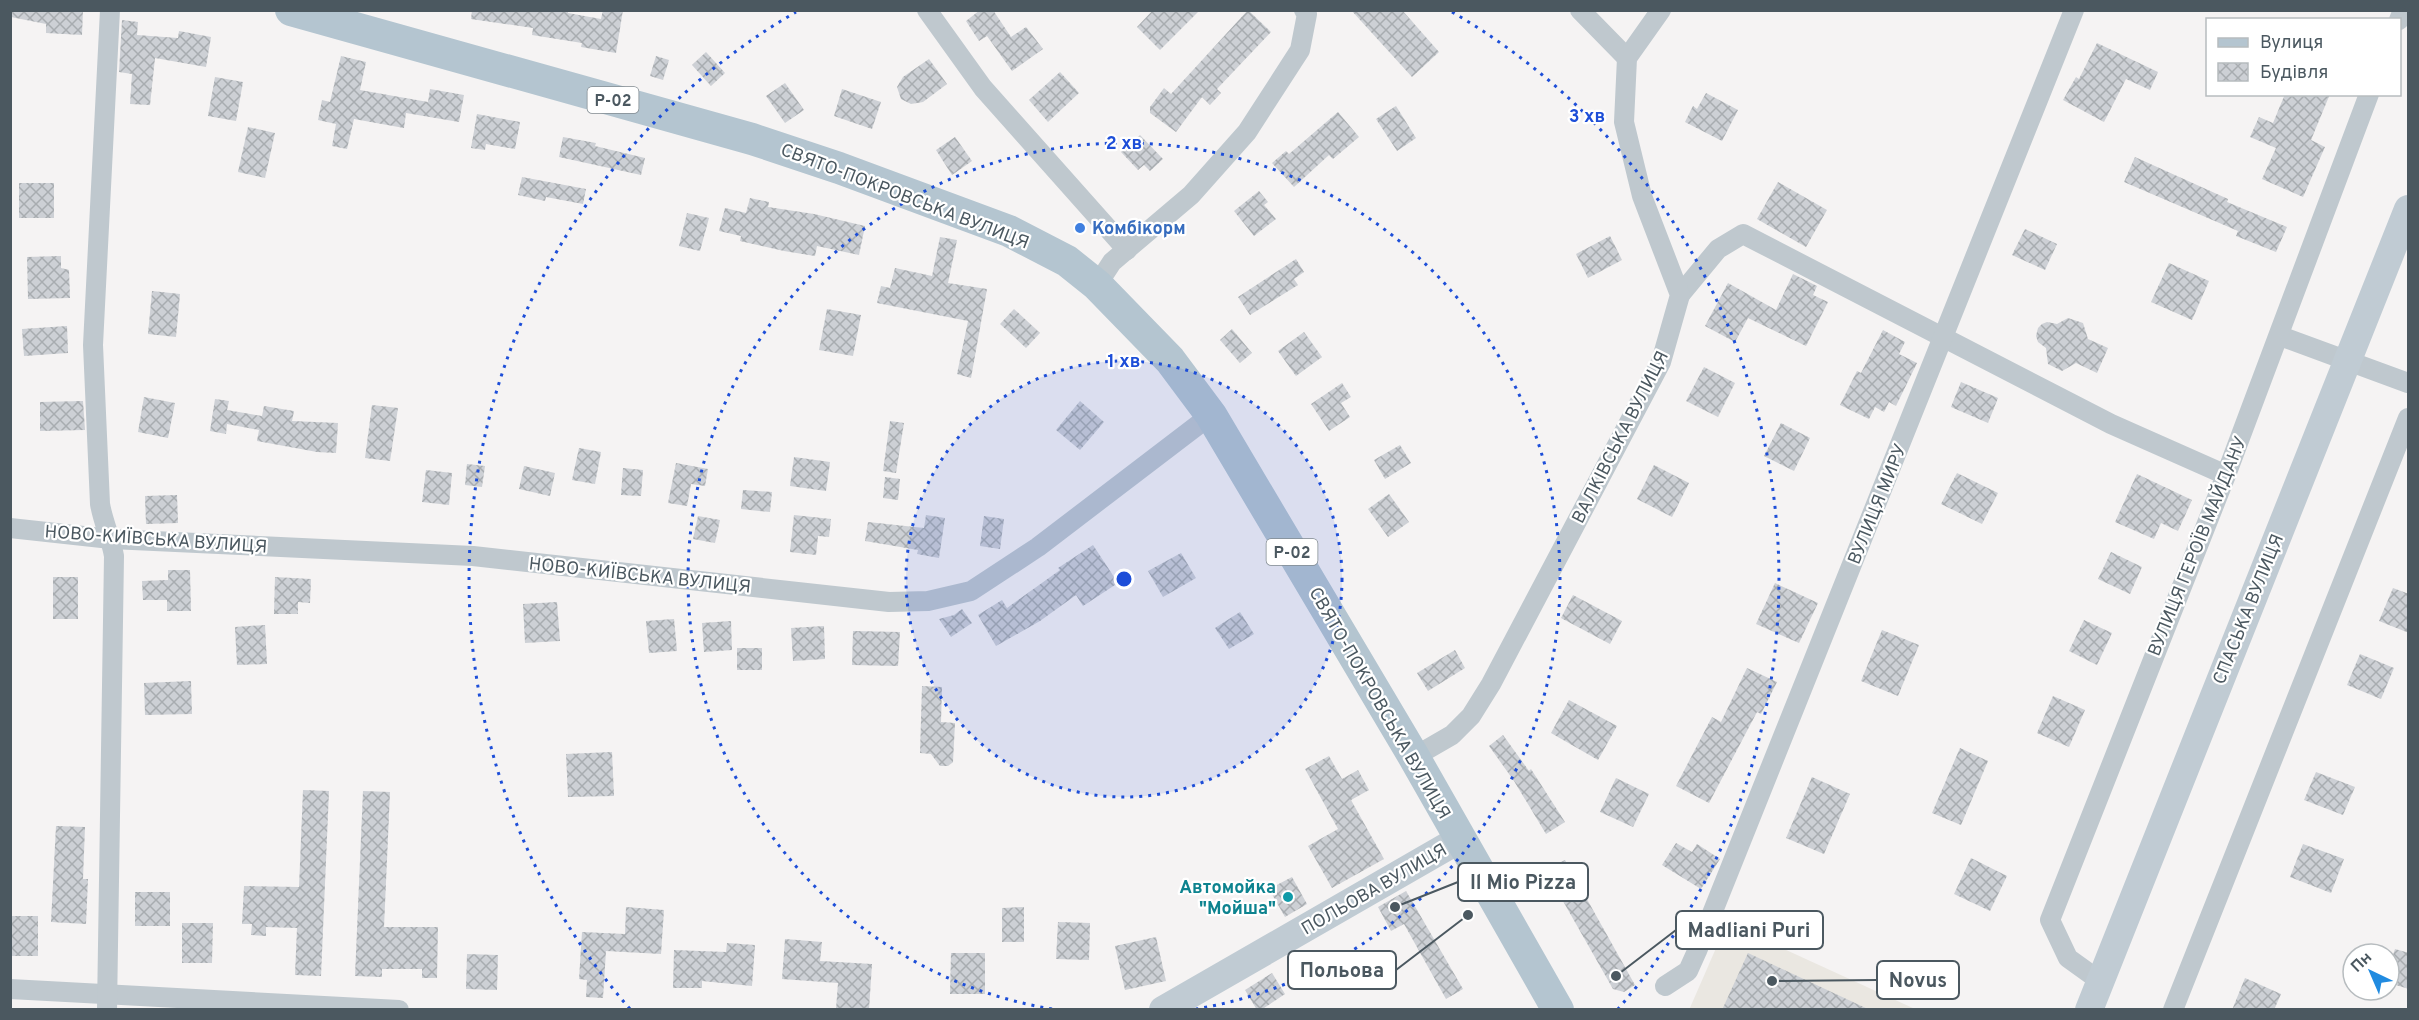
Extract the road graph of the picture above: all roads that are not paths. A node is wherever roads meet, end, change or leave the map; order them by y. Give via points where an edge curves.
1 (110, 10) edge
2 (291, 10) edge
3 (927, 10) edge
4 (1304, 10) edge
5 (1580, 10) edge
6 (1661, 10) edge
7 (2074, 10) edge
8 (1627, 58) junction
9 (2368, 96) edge
10 (2409, 209) edge
11 (1127, 250) junction
12 (1097, 285) junction
13 (1680, 295) junction
14 (2280, 336) junction
15 (1944, 339) junction
16 (2347, 359) junction
17 (2409, 383) edge
18 (1211, 415) junction
19 (2409, 418) edge
20 (2226, 475) junction
21 (10, 528) edge
22 (111, 539) junction
23 (1414, 757) junction
24 (1460, 840) junction
25 (2100, 981) junction
26 (1665, 986) dead end
27 (10, 989) edge
28 (107, 1001) edge
29 (399, 1010) edge
30 (1163, 1010) edge
31 (1558, 1010) edge
32 (2089, 1010) edge
33 (2173, 1010) edge

1 - 22 street via 93,345 100,504
2 - 12 main road, СВЯТО-ПОКРОВСЬКА ВУЛИЦЯ / Р-02 via 752,139 817,161 1009,231 1067,261
3 - 11 street via 983,88
4 - 11 street via 1307,14 1300,50 1247,132 1191,195
5 - 8 street
6 - 8 street
7 - 15 street, ВУЛИЦЯ МИРУ
8 - 13 street via 1624,122 1641,196
9 - 14 street, ВУЛИЦЯ ГЕРОЇВ МАЙДАНУ
10 - 16 street, СПАСЬКА ВУЛИЦЯ
11 - 12 street via 1112,262
12 - 18 main road, СВЯТО-ПОКРОВСЬКА ВУЛИЦЯ / Р-02 via 1170,360
13 - 15 street via 1718,249 1743,234
13 - 23 street, ВАЛКІВСЬКА ВУЛИЦЯ via 1661,362 1491,684 1471,716 1452,735
14 - 16 street
14 - 20 street, ВУЛИЦЯ ГЕРОЇВ МАЙДАНУ
15 - 20 street via 2111,424
15 - 26 street, ВУЛИЦЯ МИРУ via 1697,951 1688,971
16 - 17 street
16 - 25 street, СПАСЬКА ВУЛИЦЯ
18 - 22 street, НОВО-КИЇВСЬКА ВУЛИЦЯ via 1038,547 971,591 928,601 889,602 473,556
18 - 23 main road, СВЯТО-ПОКРОВСЬКА ВУЛИЦЯ / Р-02
19 - 33 street
20 - 25 street, ВУЛИЦЯ ГЕРОЇВ МАЙДАНУ via 2050,920 2068,958
21 - 22 street, НОВО-КИЇВСЬКА ВУЛИЦЯ
22 - 28 street via 114,556
23 - 24 main road, СВЯТО-ПОКРОВСЬКА ВУЛИЦЯ / Р-02
24 - 30 street, ПОЛЬОВА ВУЛИЦЯ
24 - 31 main road, СВЯТО-ПОКРОВСЬКА ВУЛИЦЯ / Р-02
25 - 32 street, СПАСЬКА ВУЛИЦЯ
27 - 28 street
28 - 29 street

